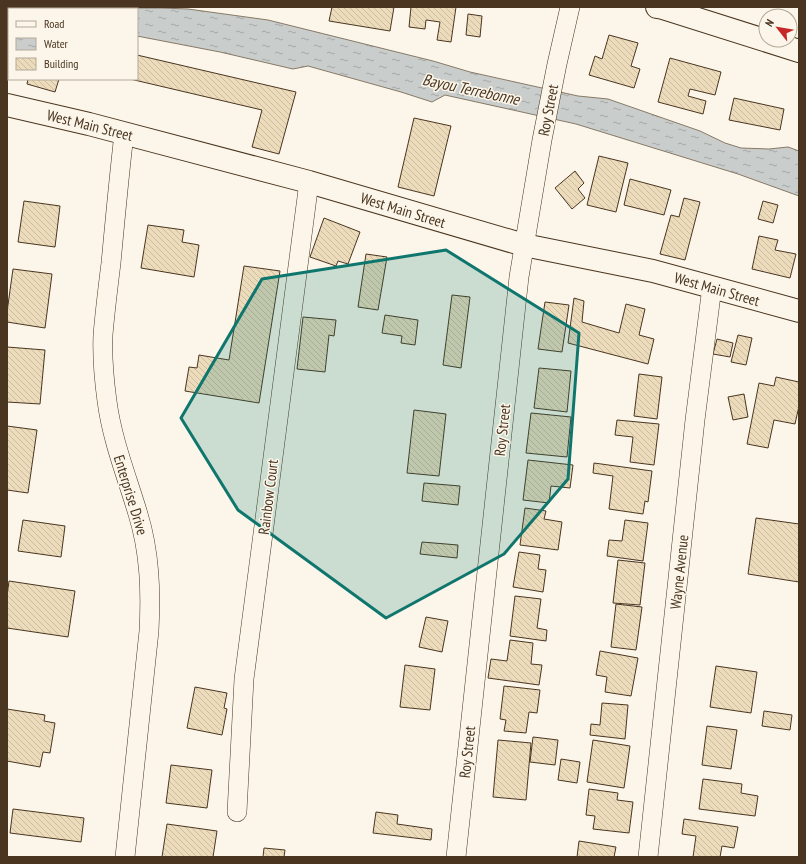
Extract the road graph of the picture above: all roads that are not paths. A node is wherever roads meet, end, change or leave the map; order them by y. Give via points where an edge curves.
1 (570, 7) edge
2 (657, 7) edge
3 (799, 51) edge
4 (7, 105) edge
5 (124, 134) junction
6 (309, 182) junction
7 (524, 245) junction
8 (712, 287) junction
9 (799, 311) edge
10 (237, 812) dead end
11 (125, 857) edge
12 (456, 857) edge
13 (648, 857) edge

1 - 7 street, Roy Street via 542,140
2 - 3 main road
4 - 5 main road, West Main Street
5 - 6 main road, West Main Street
5 - 11 street, Enterprise Drive via 104,335 104,378 111,427 139,516 150,585 149,631
6 - 7 main road, West Main Street
6 - 10 street, Rainbow Court via 244,680
7 - 8 main road, West Main Street via 653,271
7 - 12 street, Roy Street
8 - 9 main road, West Main Street
8 - 13 street, Wayne Avenue via 695,420

